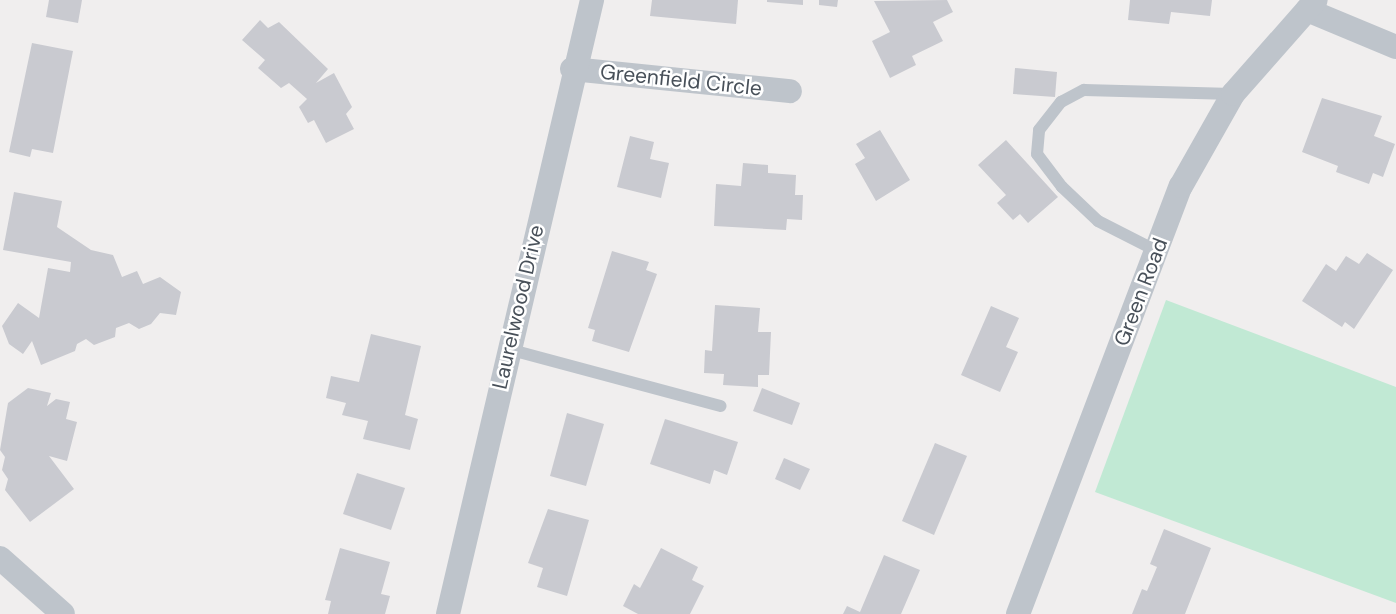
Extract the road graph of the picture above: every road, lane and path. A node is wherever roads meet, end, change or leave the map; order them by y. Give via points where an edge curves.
1 (591, 0) edge
2 (1311, 5) edge
3 (1396, 47) edge
4 (572, 69) junction
5 (790, 91) dead end
6 (1233, 94) junction
7 (1157, 250) junction
8 (508, 349) junction
9 (720, 406) dead end
10 (0, 558) edge
11 (451, 613) edge
12 (63, 614) edge
13 (1018, 614) edge

1 - 4 street, Laurelwood Drive
2 - 3 street
2 - 6 street, Green Road
4 - 5 street, Greenfield Circle
4 - 8 street, Laurelwood Drive
6 - 7 street, Green Road via 1181,186
6 - 7 lane via 1084,90 1060,102 1039,130 1037,154 1062,187 1098,221
7 - 13 street, Green Road
8 - 9 lane
8 - 11 street, Laurelwood Drive
10 - 12 street

